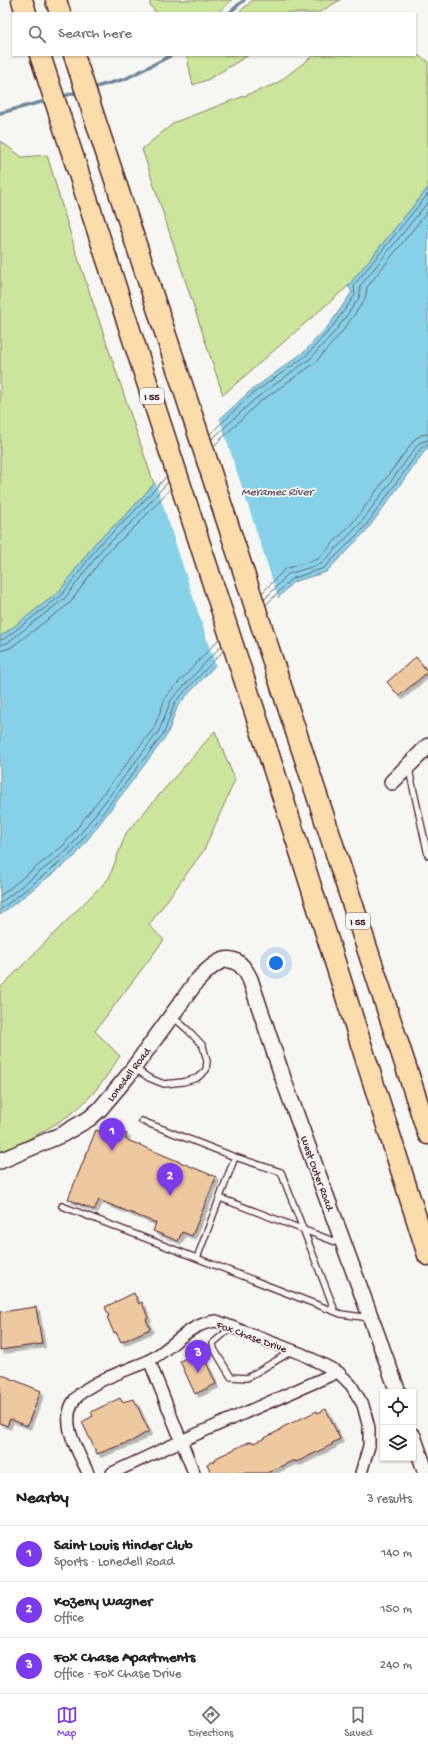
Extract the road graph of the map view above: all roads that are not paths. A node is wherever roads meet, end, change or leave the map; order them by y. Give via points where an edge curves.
1 (22, 0) edge
2 (56, 0) edge
3 (26, 12) edge
4 (60, 12) edge
5 (40, 56) edge
6 (74, 56) edge
7 (428, 746) edge
8 (411, 764) junction
9 (392, 782) dead end
10 (428, 855) edge
11 (231, 960) joint
12 (172, 1016) junction
13 (134, 1068) junction
14 (142, 1121) dead end
15 (428, 1134) edge
16 (235, 1157) junction
17 (0, 1161) edge
18 (220, 1198) junction
19 (62, 1206) dead end
20 (304, 1230) junction
21 (344, 1245) junction
22 (428, 1255) edge
23 (197, 1258) junction
24 (335, 1311) junction
25 (372, 1318) junction
26 (232, 1327) junction
27 (293, 1351) junction
28 (149, 1360) junction
29 (338, 1372) junction
30 (397, 1389) edge
31 (181, 1441) junction
32 (416, 1445) edge
33 (88, 1473) edge
34 (112, 1473) edge
35 (194, 1473) edge
36 (360, 1473) edge
37 (426, 1473) edge

1 - 3 highway
2 - 4 highway
5 - 22 highway, I 55 via 263,736
6 - 15 highway, I 55
7 - 8 street
8 - 9 street
8 - 10 lane via 410,774
11 - 12 street, Lonedell Road via 221,961 207,970
11 - 21 street, West Outer Road via 244,966 250,979
12 - 13 street, Lonedell Road
12 - 13 lane via 203,1046 207,1061 206,1070 197,1078 164,1084
13 - 17 street, Lonedell Road via 113,1095 90,1118 63,1134
14 - 16 lane
16 - 18 lane
16 - 20 lane via 281,1172
18 - 20 lane
18 - 23 lane
19 - 23 lane
20 - 21 lane
20 - 24 lane
21 - 25 street, West Outer Road
23 - 24 lane
24 - 25 lane
25 - 30 street, West Outer Road
26 - 27 street, Fox Chase Drive
26 - 27 lane via 214,1343 214,1349 231,1377 247,1378
26 - 28 street, Fox Chase Drive via 216,1321 204,1322
27 - 29 street, Fox Chase Drive
28 - 31 street
28 - 33 street, Fox Chase Drive via 86,1390 72,1404 68,1427
29 - 31 street
29 - 36 street, Fox Chase Drive via 351,1385 363,1405 368,1424 369,1446
31 - 34 street
31 - 35 street
32 - 37 street

